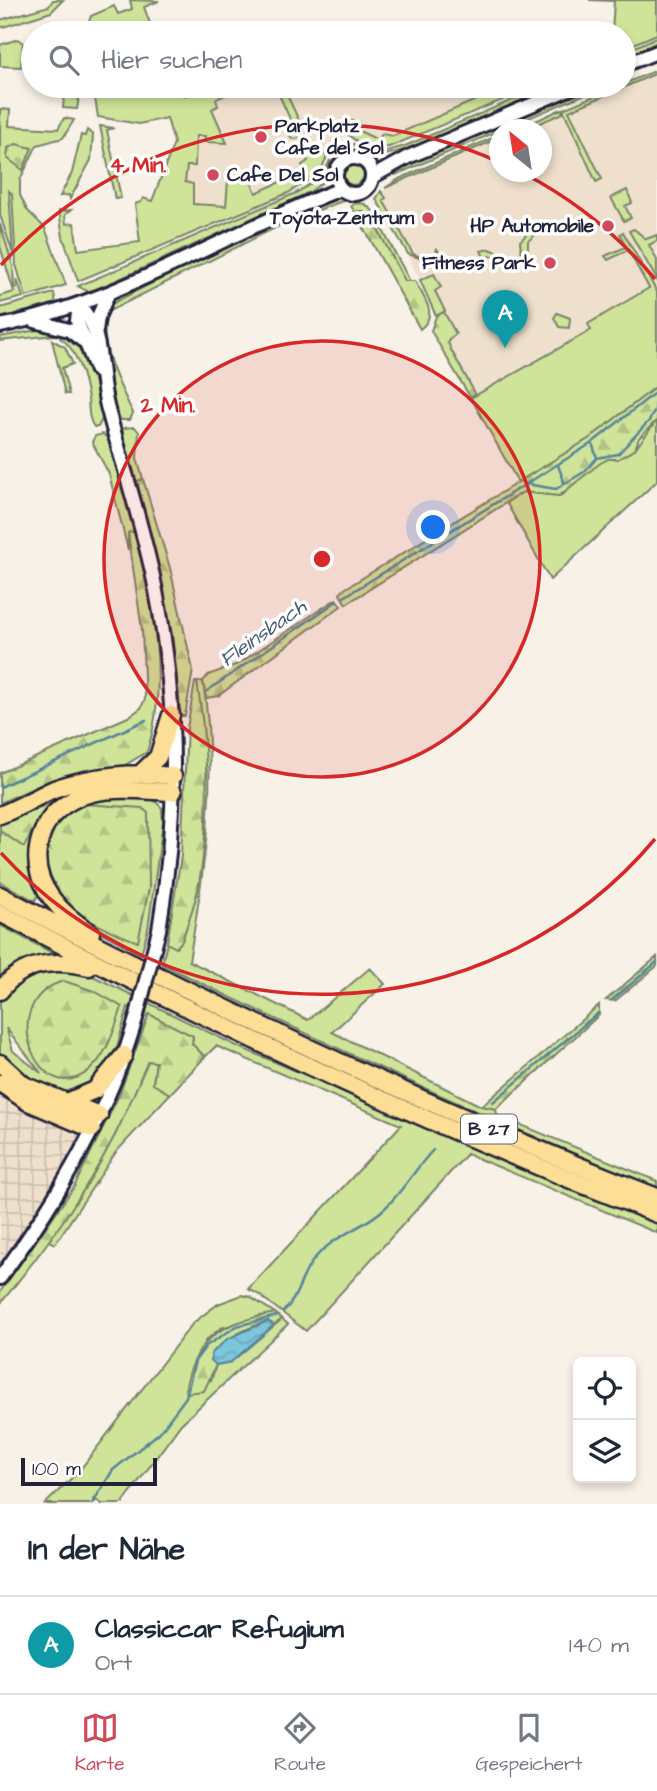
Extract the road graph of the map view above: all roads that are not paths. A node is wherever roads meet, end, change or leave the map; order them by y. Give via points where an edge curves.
1 (657, 47) edge
2 (657, 52) edge
3 (636, 59) edge
4 (636, 60) edge
5 (548, 98) edge
6 (370, 171) junction
7 (339, 184) junction
8 (108, 293) junction
9 (79, 305) junction
10 (31, 320) junction
11 (0, 326) edge
12 (89, 340) junction
13 (172, 715) junction
14 (140, 774) junction
15 (173, 784) junction
16 (0, 815) edge
17 (0, 895) edge
18 (0, 913) edge
19 (130, 962) junction
20 (109, 968) junction
21 (0, 991) edge
22 (124, 1055) junction
23 (0, 1063) edge
24 (0, 1083) edge
25 (67, 1102) junction
26 (96, 1122) junction
27 (657, 1197) edge
28 (657, 1214) edge
29 (0, 1278) edge

1 - 3 street
2 - 4 street
5 - 6 street
6 - 7 street via 367,188 360,193 352,194
6 - 7 street via 356,158 346,160 337,170
7 - 8 street
8 - 9 street
8 - 12 street
9 - 10 street
9 - 12 street via 77,321
10 - 11 street
10 - 12 street
12 - 13 street via 156,589
13 - 14 highway via 158,757
13 - 15 street
14 - 15 highway
14 - 16 highway via 75,782
15 - 19 highway via 75,799 51,817 39,845 39,875 56,905 79,925 113,944
15 - 22 street, bridge via 170,858 159,930
17 - 19 highway, B 27
18 - 20 highway, B 27
19 - 27 highway, B 27 via 348,1067
20 - 21 highway via 45,963 19,973
20 - 28 highway, B 27 via 433,1122
22 - 25 highway via 95,1090
22 - 26 street
23 - 25 highway via 24,1086
24 - 26 highway via 27,1102
25 - 26 highway
26 - 29 street via 52,1202

